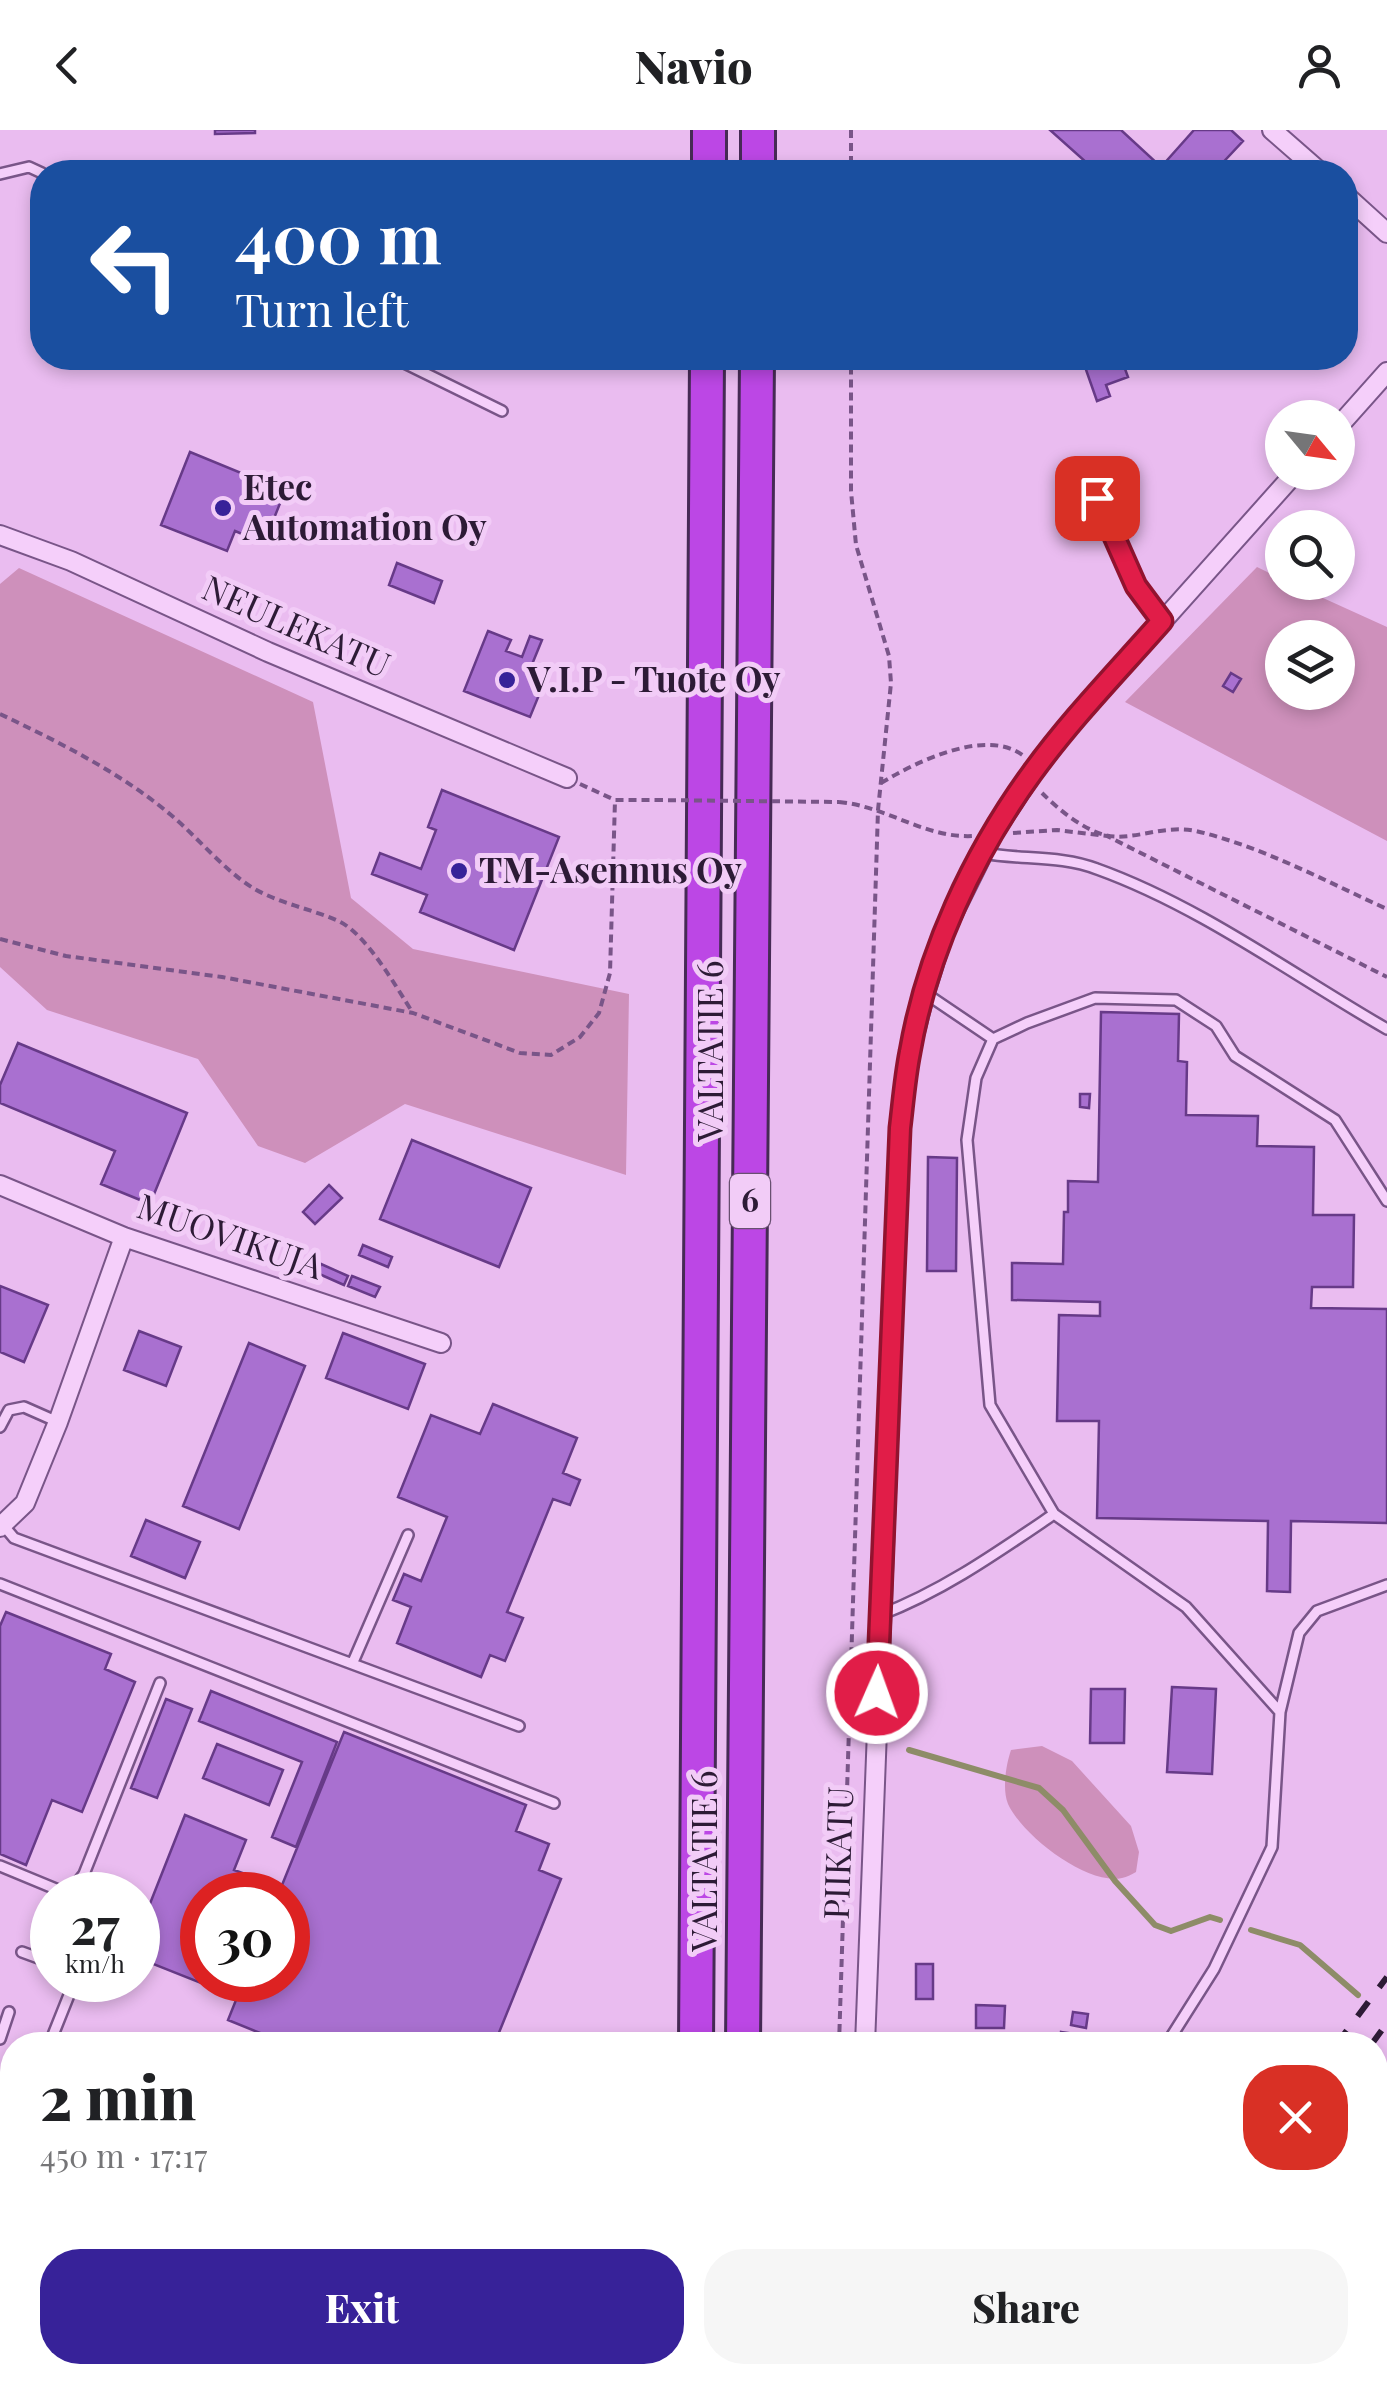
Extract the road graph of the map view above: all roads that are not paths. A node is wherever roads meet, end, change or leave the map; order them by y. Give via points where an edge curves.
1 (710, 130) edge
2 (758, 130) edge
3 (1272, 130) edge
4 (709, 160) edge
5 (758, 160) edge
6 (1306, 160) edge
7 (30, 169) edge
8 (0, 174) edge
9 (1358, 207) edge
10 (1387, 233) edge
11 (418, 370) edge
12 (708, 370) edge
13 (757, 370) edge
14 (1387, 372) edge
15 (1355, 408) edge
16 (502, 412) dead end
17 (1280, 490) edge
18 (1097, 498) dead end
19 (0, 535) edge
20 (1162, 621) junction
21 (567, 778) road end
22 (984, 853) junction
23 (925, 992) junction
24 (1387, 1029) edge
25 (993, 1040) junction
26 (0, 1184) edge
27 (1387, 1202) edge
28 (124, 1236) junction
29 (441, 1343) dead end
30 (58, 1422) junction
31 (0, 1428) edge
32 (1054, 1514) junction
33 (2, 1527) edge
34 (408, 1535) dead end
35 (0, 1584) edge
36 (1387, 1585) edge
37 (880, 1615) junction
38 (353, 1662) junction
39 (160, 1683) dead end
40 (1280, 1712) junction
41 (519, 1726) dead end
42 (554, 1804) dead end
43 (0, 1866) edge
44 (22, 1952) dead end
45 (30, 1955) edge
46 (66, 2002) edge
47 (8, 2012) dead end
48 (2, 2032) edge
49 (54, 2032) edge
50 (696, 2032) edge
51 (743, 2032) edge
52 (865, 2032) edge
53 (1174, 2032) edge

1 - 4 highway
2 - 5 highway
3 - 6 street
7 - 8 lane
9 - 10 street
11 - 16 lane
12 - 50 highway, VALTATIE 6 / 6
13 - 51 highway, VALTATIE 6 / 6
14 - 15 street
17 - 20 street, PIIKATU
18 - 20 lane via 1136,586
19 - 21 street, NEULEKATU
20 - 22 street, PIIKATU via 1032,774
22 - 23 street, PIIKATU via 944,932
22 - 24 lane via 1096,868 1159,896
23 - 25 lane
23 - 37 street, PIIKATU via 900,1128
25 - 27 lane via 1095,998 1176,1000 1216,1026 1235,1056 1335,1120
25 - 32 lane via 976,1078 968,1140 990,1405
26 - 28 street, MUOVIKUJA
28 - 29 street, MUOVIKUJA
28 - 30 street
30 - 31 lane via 24,1408 9,1410
30 - 33 street via 25,1502
32 - 37 lane via 915,1602
32 - 40 lane via 1186,1607
33 - 38 lane via 14,1538
34 - 38 lane
35 - 42 lane
36 - 40 lane via 1317,1611 1300,1632
37 - 52 street, PIIKATU
38 - 41 lane
39 - 43 lane via 84,1874 68,1894
40 - 53 lane via 1272,1847 1214,1970
44 - 45 lane
46 - 49 lane
47 - 48 lane

